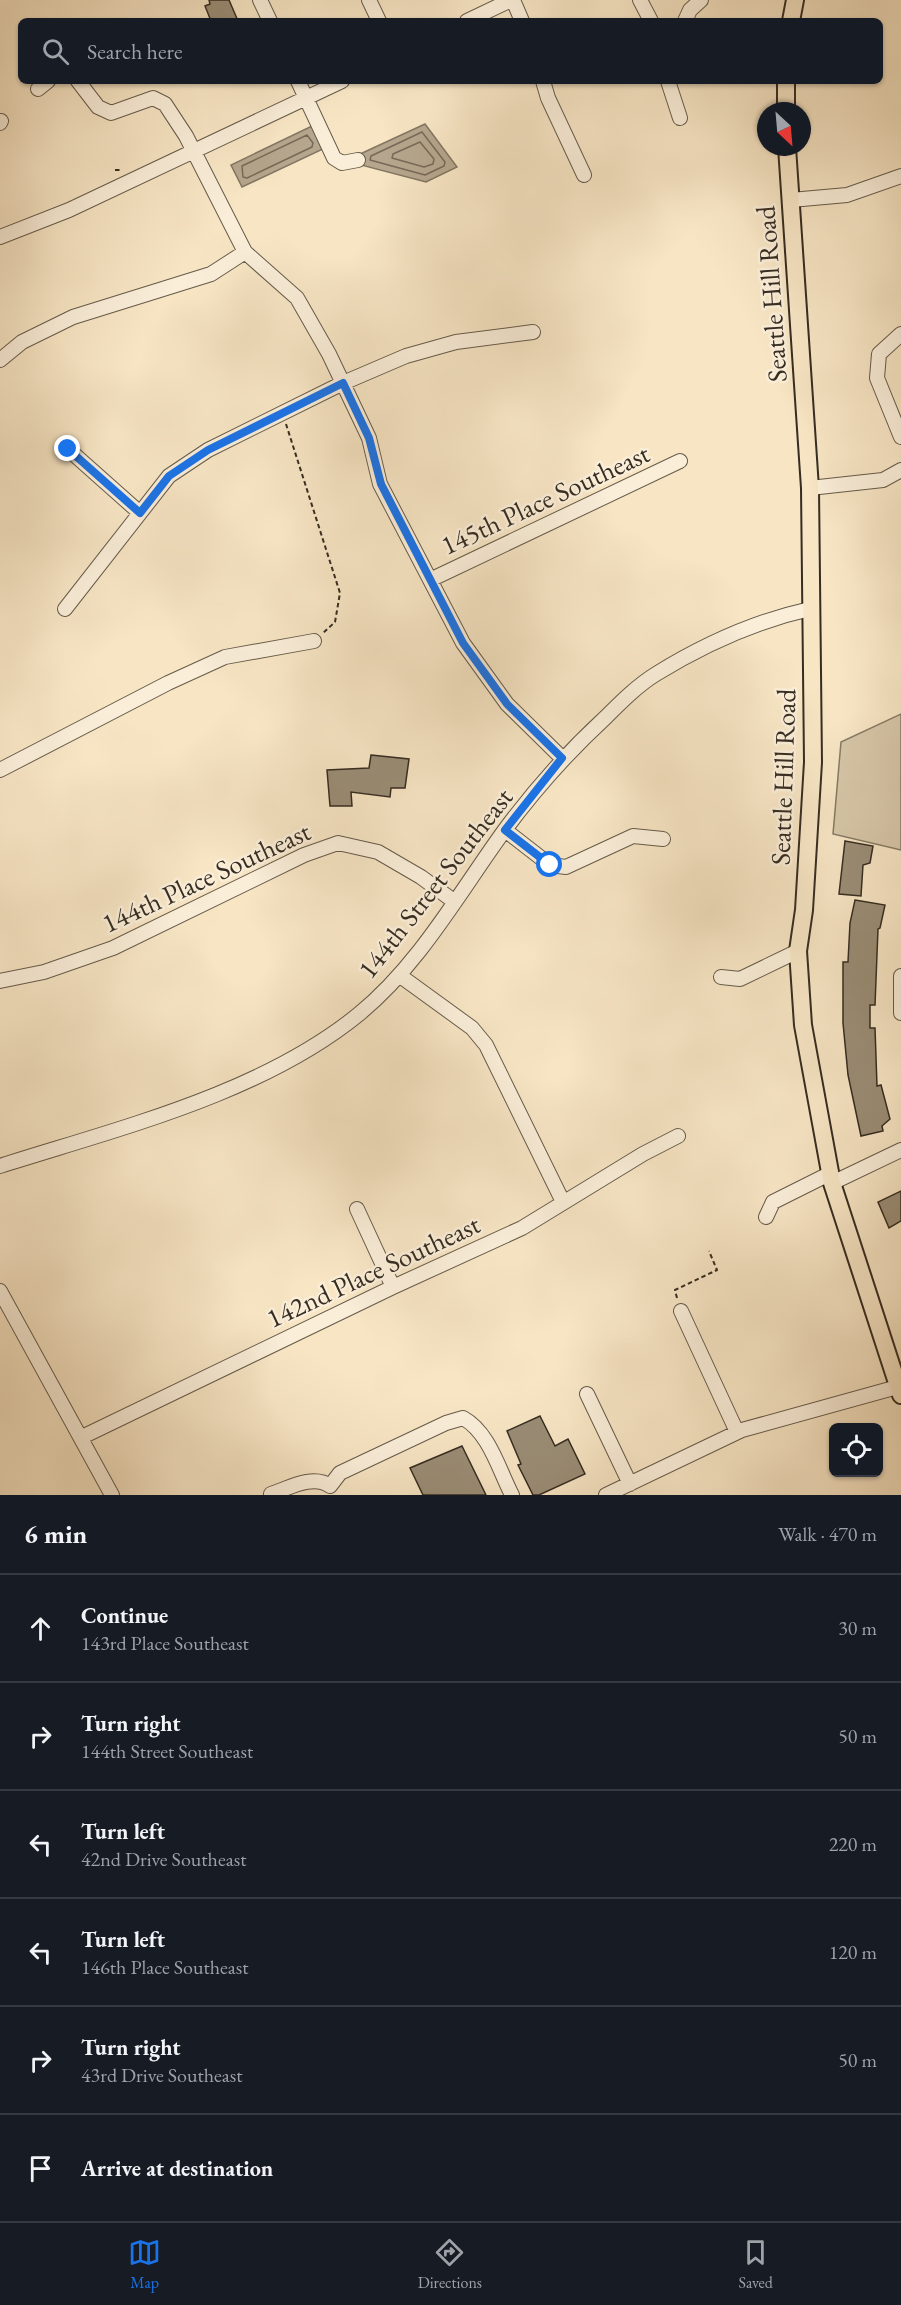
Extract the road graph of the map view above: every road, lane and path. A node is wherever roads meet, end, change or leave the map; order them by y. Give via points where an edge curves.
1 (260, 0) edge
2 (369, 0) edge
3 (512, 0) edge
4 (640, 0) edge
5 (701, 0) edge
6 (795, 0) edge
7 (269, 18) edge
8 (378, 18) edge
9 (473, 18) edge
10 (521, 18) edge
11 (649, 18) edge
12 (686, 18) edge
13 (792, 18) edge
14 (80, 84) edge
15 (300, 84) edge
16 (336, 84) edge
17 (544, 84) edge
18 (669, 84) edge
19 (786, 84) edge
20 (307, 98) junction
21 (786, 102) edge
22 (680, 118) dead end
23 (194, 151) junction
24 (788, 156) edge
25 (358, 160) dead end
26 (584, 175) dead end
27 (901, 176) edge
28 (791, 200) junction
29 (0, 237) edge
30 (245, 252) junction
31 (533, 332) dead end
32 (901, 334) edge
33 (0, 360) edge
34 (343, 383) junction
35 (283, 413) junction
36 (901, 437) edge
37 (68, 449) dead end
38 (680, 461) dead end
39 (901, 470) edge
40 (810, 488) junction
41 (140, 513) junction
42 (432, 579) junction
43 (65, 609) dead end
44 (810, 609) junction
45 (314, 640) joint
46 (562, 758) junction
47 (0, 770) edge
48 (505, 830) junction
49 (663, 839) dead end
50 (455, 902) junction
51 (798, 951) junction
52 (399, 975) junction
53 (901, 976) edge
54 (721, 977) dead end
55 (0, 981) edge
56 (901, 1013) edge
57 (678, 1136) dead end
58 (901, 1150) edge
59 (0, 1166) edge
60 (832, 1178) junction
61 (563, 1202) junction
62 (357, 1209) dead end
63 (766, 1217) dead end
64 (709, 1251) dead end
65 (393, 1287) junction
66 (0, 1291) edge
67 (681, 1311) joint
68 (900, 1389) edge
69 (587, 1394) dead end
70 (737, 1432) junction
71 (82, 1437) junction
72 (630, 1484) junction
73 (332, 1491) edge
74 (271, 1494) edge
75 (112, 1495) edge
76 (512, 1495) edge
77 (606, 1495) edge

1 - 7 street
2 - 8 street
3 - 9 street
3 - 10 street
4 - 11 street
5 - 12 street
6 - 13 main road
14 - 23 street via 98,107 111,113 153,98 165,104
15 - 20 street
16 - 20 street
17 - 26 street
18 - 22 street
19 - 21 main road
20 - 23 street
20 - 25 street via 334,158 342,163
23 - 29 street via 69,210
23 - 30 street
24 - 28 main road, Seattle Hill Road
27 - 28 street via 847,195
28 - 40 main road, Seattle Hill Road
30 - 33 street via 211,274 73,317 22,342
30 - 34 street via 297,298
31 - 34 street via 456,342 406,356
32 - 36 street via 879,354 877,378
34 - 35 street
34 - 42 street via 369,438 381,484
35 - 41 street via 208,450 169,476
35 - 45 path via 339,593 335,622
37 - 41 street
38 - 42 street, 145th Place Southeast
39 - 40 street via 883,480
40 - 44 main road, Seattle Hill Road
41 - 43 street
42 - 46 street via 463,643 507,704
44 - 46 street, 144th Street Southeast via 774,617 654,675
44 - 51 main road, Seattle Hill Road via 813,762
45 - 47 street via 225,657
46 - 48 street, 144th Street Southeast
48 - 49 street via 550,865 567,867 633,836
48 - 50 street, 144th Street Southeast
50 - 52 street, 144th Street Southeast
50 - 55 street, 144th Place Southeast via 378,852 338,843 304,855 113,948 44,972
51 - 54 street via 740,979
51 - 60 main road, Seattle Hill Road via 803,1025
52 - 59 street, 144th Street Southeast via 360,1013 302,1055 180,1109
52 - 61 street via 472,1028 486,1045
53 - 56 street
57 - 61 street, 142nd Place Southeast
58 - 60 street
60 - 63 street via 773,1202
60 - 68 main road, Seattle Hill Road
61 - 65 street, 142nd Place Southeast via 522,1228
62 - 65 street
64 - 67 path via 717,1270 675,1290
65 - 71 street, 142nd Place Southeast
66 - 71 street
67 - 70 street
68 - 70 street
69 - 72 street
70 - 72 street
71 - 75 street
72 - 77 street
73 - 74 street via 311,1480
73 - 76 street via 340,1473 463,1418 483,1436

